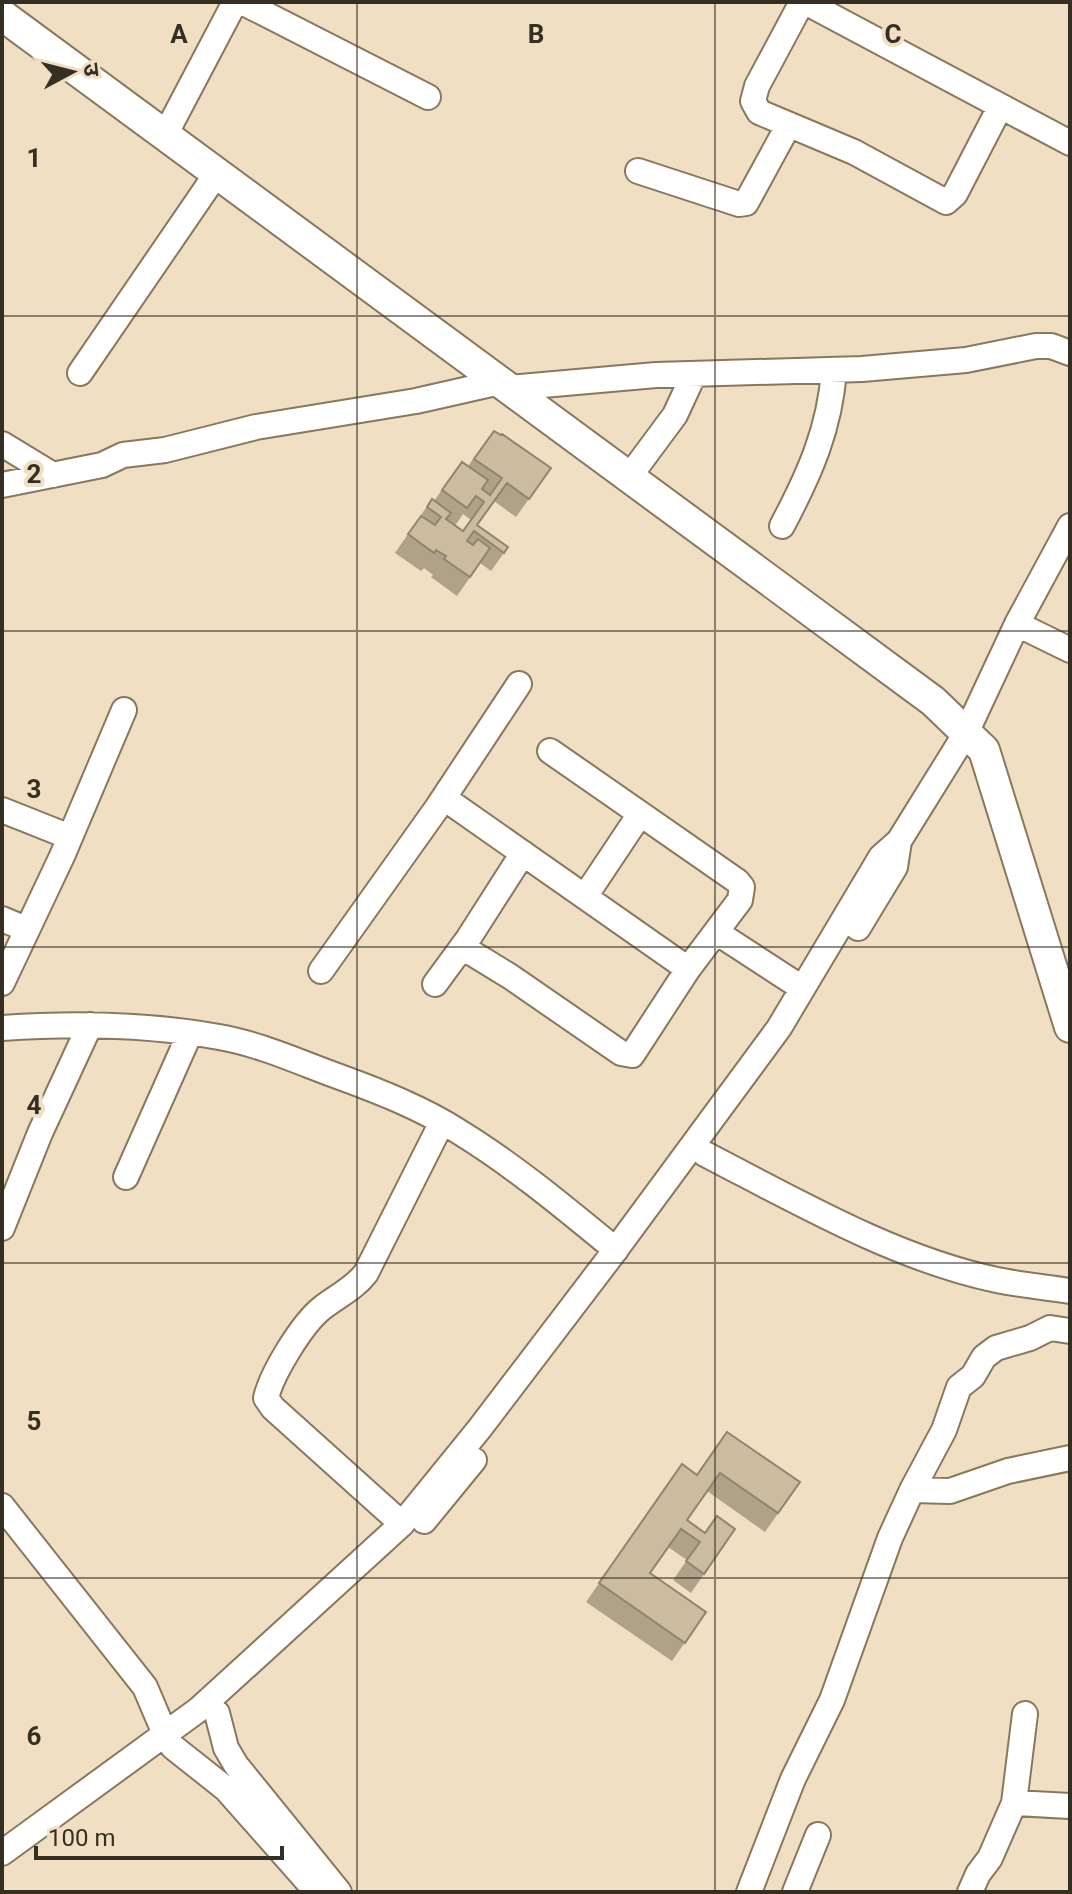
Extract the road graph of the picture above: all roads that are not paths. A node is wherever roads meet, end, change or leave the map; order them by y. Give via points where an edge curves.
1 (235, 2) edge
2 (242, 2) edge
3 (803, 2) edge
4 (2, 15) edge
5 (428, 97) dead end
6 (1000, 107) junction
7 (788, 126) junction
8 (165, 135) junction
9 (1070, 143) edge
10 (638, 171) dead end
11 (217, 173) junction
12 (1070, 353) edge
13 (834, 370) junction
14 (80, 373) dead end
15 (694, 374) junction
16 (504, 385) junction
17 (2, 444) edge
18 (53, 475) junction
19 (629, 477) junction
20 (2, 485) edge
21 (782, 526) dead end
22 (1070, 526) edge
23 (1017, 624) junction
24 (1070, 650) edge
25 (519, 684) dead end
26 (124, 710) dead end
27 (966, 733) junction
28 (550, 751) dead end
29 (444, 798) junction
30 (2, 810) edge
31 (640, 814) junction
32 (70, 837) junction
33 (899, 841) junction
34 (523, 853) junction
35 (586, 895) junction
36 (2, 919) edge
37 (26, 929) junction
38 (716, 932) junction
39 (462, 947) junction
40 (688, 969) junction
41 (321, 971) dead end
42 (2, 983) edge
43 (435, 984) dead end
44 (802, 988) junction
45 (1064, 988) edge
46 (90, 1025) junction
47 (1070, 1027) edge
48 (2, 1028) edge
49 (190, 1033) junction
50 (442, 1122) junction
51 (705, 1154) junction
52 (126, 1177) dead end
53 (2, 1228) edge
54 (616, 1250) junction
55 (1070, 1291) edge
56 (1070, 1331) edge
57 (1070, 1458) edge
58 (912, 1490) junction
59 (2, 1506) edge
60 (402, 1524) junction
61 (1025, 1714) dead end
62 (189, 1728) junction
63 (1014, 1803) junction
64 (1070, 1806) edge
65 (818, 1835) dead end
66 (2, 1853) edge
67 (2, 1871) edge
68 (317, 1892) edge
69 (339, 1892) edge
70 (749, 1892) edge
71 (795, 1892) edge
72 (970, 1892) edge

1 - 8 street
2 - 5 street
3 - 6 street
3 - 7 street via 754,94 759,112
4 - 8 main road
6 - 7 street via 946,202 854,152
6 - 9 street
7 - 10 street via 746,203
8 - 11 main road
11 - 14 street
11 - 16 main road
12 - 13 street via 1036,346 966,360
13 - 15 street
13 - 21 street via 832,399 812,466
15 - 16 street
15 - 19 street via 675,415
16 - 18 street via 256,427
16 - 19 main road
17 - 18 street
18 - 20 street
19 - 27 main road via 933,701
22 - 23 street
23 - 24 street
23 - 27 street
25 - 29 street
26 - 32 street
27 - 33 street
27 - 45 main road via 984,750
28 - 31 street
29 - 34 street
29 - 41 street
30 - 32 street
31 - 35 street
31 - 38 street via 742,887 740,900
32 - 37 street
33 - 44 street via 881,857
33 - 51 street via 895,867 793,1035
34 - 35 street
34 - 39 street
35 - 40 street
36 - 37 street
37 - 42 street
38 - 40 street
38 - 44 street
39 - 40 street via 626,1055 637,1050
39 - 43 street
44 - 54 street via 779,1028
45 - 47 main road
46 - 48 street
46 - 49 street
46 - 53 street
49 - 50 street via 222,1037 295,1060
49 - 52 street
50 - 54 street via 535,1184
50 - 60 street via 366,1273 311,1320 266,1398
51 - 55 street via 839,1223 947,1266
51 - 62 street via 449,1493 395,1553
54 - 60 street
56 - 58 street via 1041,1331 984,1357 959,1387 944,1430
57 - 58 street via 950,1491
58 - 70 street via 832,1700 793,1779
59 - 62 street via 145,1687
60 - 62 street
61 - 63 street
62 - 66 street
62 - 67 street
62 - 68 street via 226,1789
62 - 69 street via 226,1748
63 - 64 street
63 - 72 street
65 - 71 street

